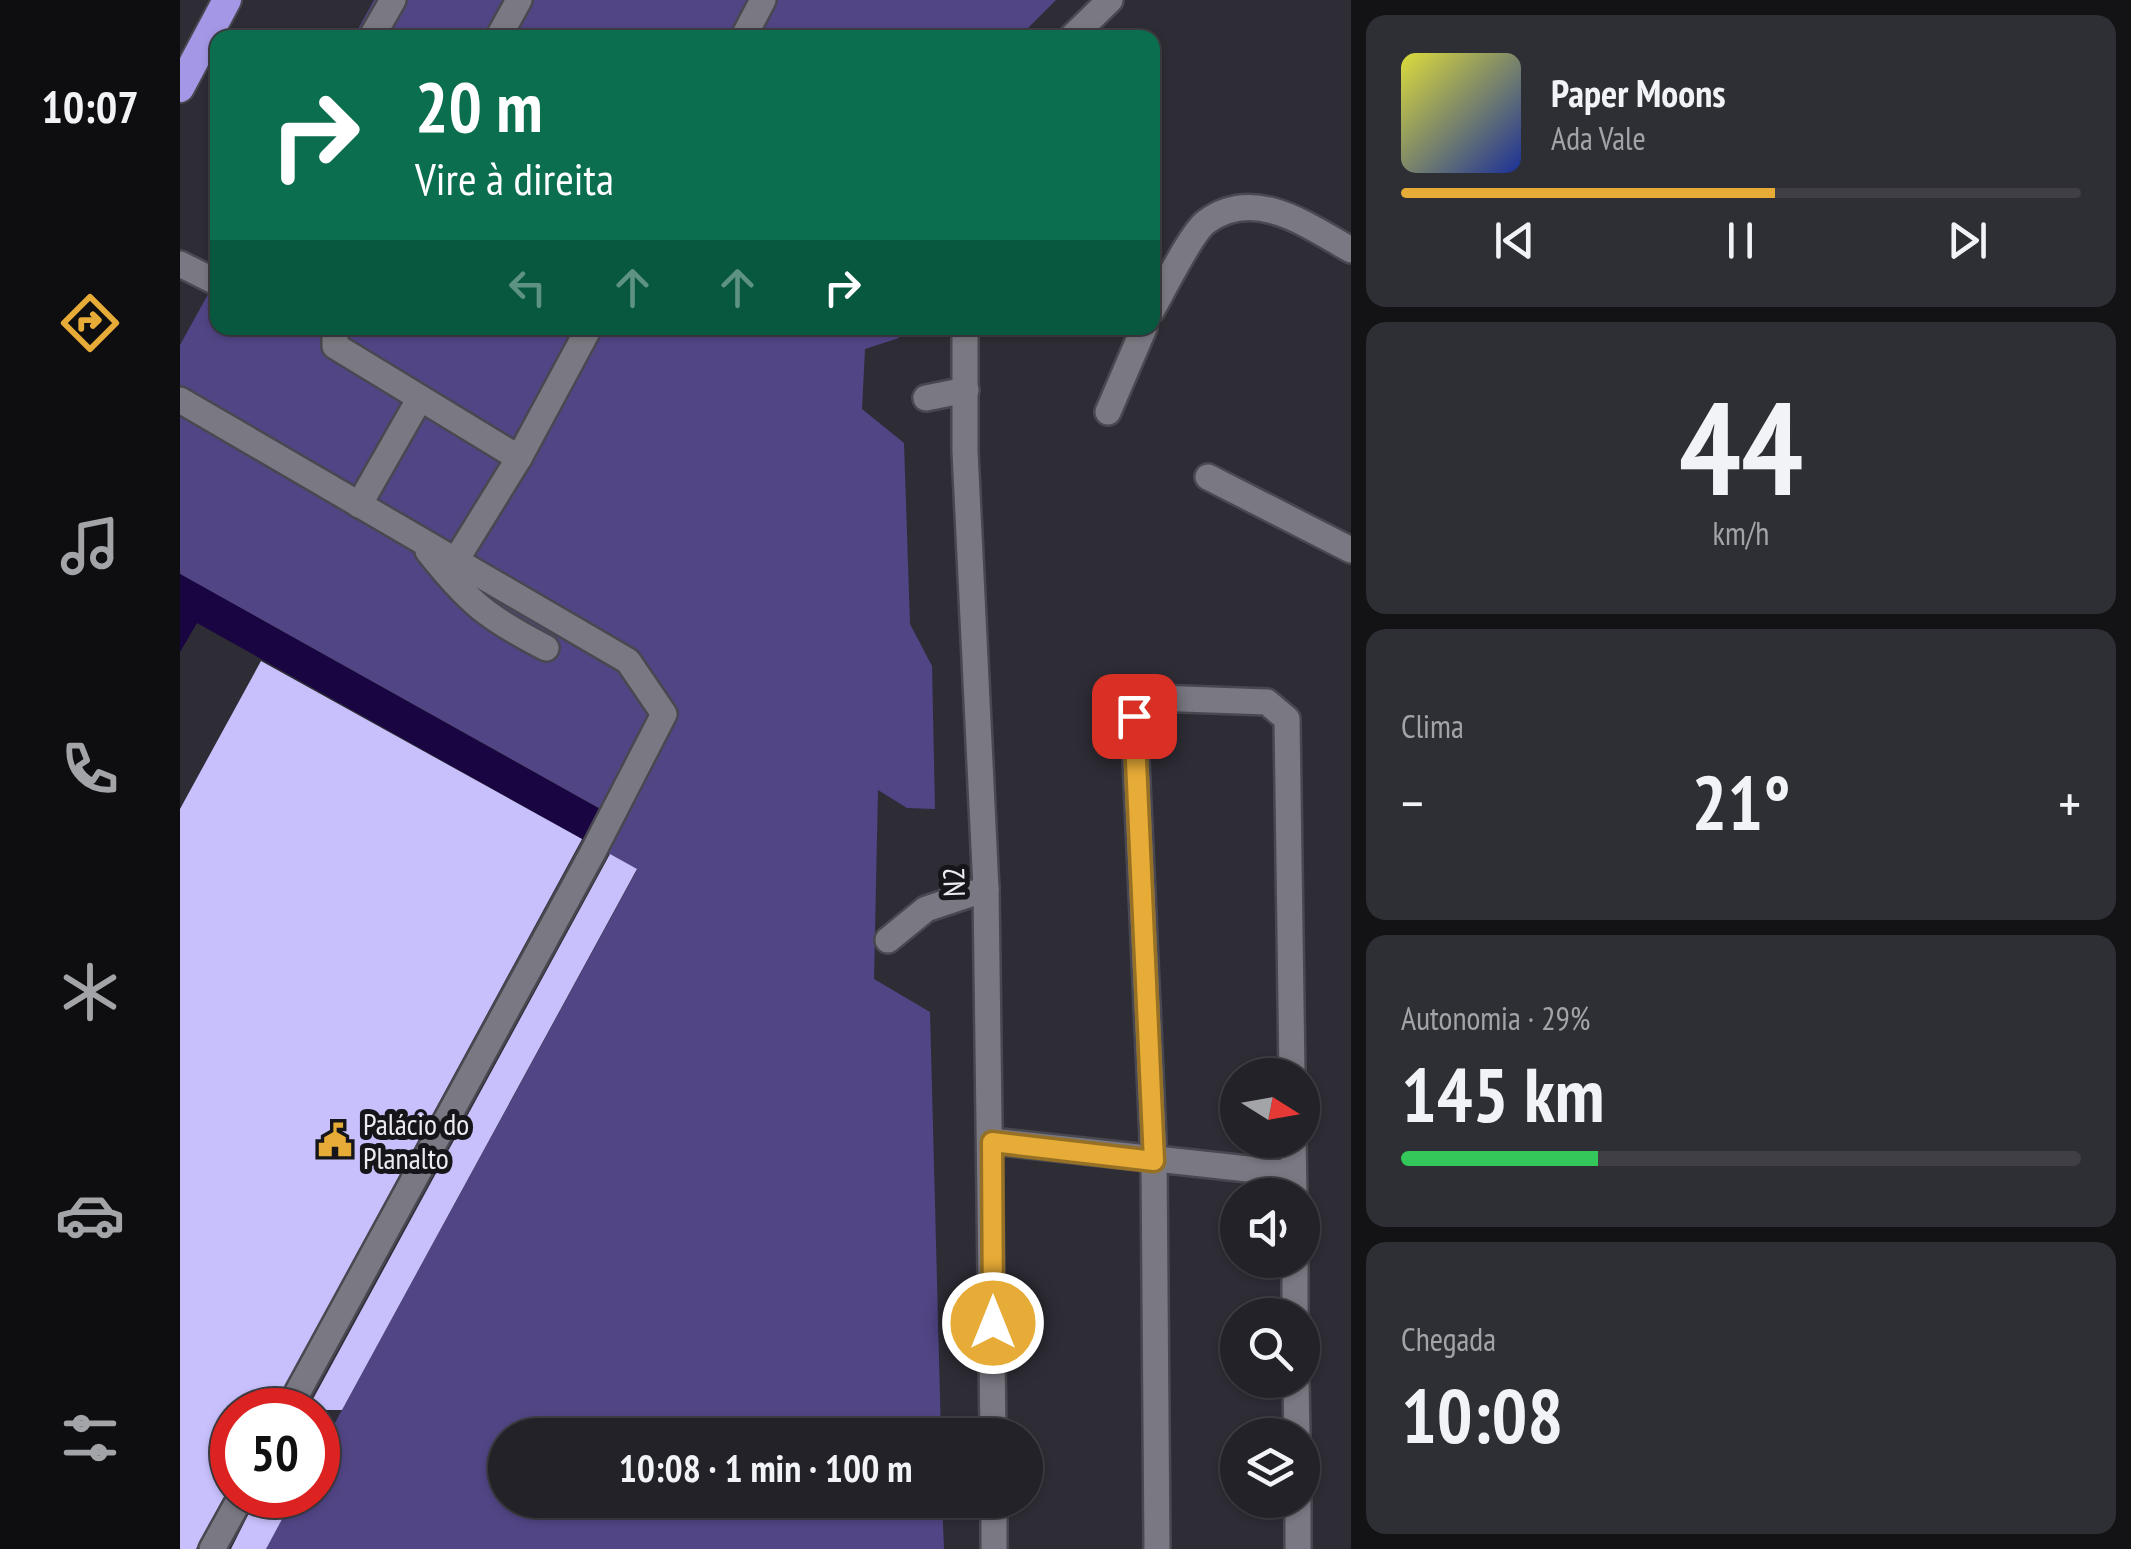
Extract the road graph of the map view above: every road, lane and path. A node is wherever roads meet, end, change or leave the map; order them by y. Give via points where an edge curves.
1 (227, 0) edge
2 (392, 0) edge
3 (519, 0) edge
4 (764, 0) edge
5 (1110, 0) edge
6 (211, 30) edge
7 (375, 30) edge
8 (502, 30) edge
9 (748, 30) edge
10 (1079, 30) edge
11 (210, 32) edge
12 (180, 88) edge
13 (1351, 250) edge
14 (180, 264) edge
15 (210, 279) edge
16 (1160, 297) edge
17 (335, 335) edge
18 (585, 335) edge
19 (965, 335) edge
20 (1141, 335) edge
21 (966, 390) junction
22 (420, 398) junction
23 (926, 398) dead end
24 (180, 400) edge
25 (1108, 412) dead end
26 (519, 458) junction
27 (1208, 476) dead end
28 (359, 505) junction
29 (419, 539) junction
30 (1351, 550) edge
31 (456, 560) junction
32 (546, 648) dead end
33 (986, 889) junction
34 (888, 940) dead end
35 (1292, 1058) edge
36 (992, 1142) junction
37 (1154, 1161) junction
38 (1257, 1178) edge
39 (300, 1388) edge
40 (993, 1418) edge
41 (229, 1518) edge
42 (994, 1518) edge
43 (1298, 1518) edge
44 (212, 1549) edge
45 (994, 1549) edge
46 (1157, 1549) edge
47 (1298, 1549) edge

1 - 6 highway
2 - 7 main road
3 - 8 main road
4 - 9 main road
5 - 10 main road
11 - 12 highway
13 - 16 main road via 1272,208 1235,208 1203,224
14 - 15 main road
17 - 22 main road via 335,346
18 - 26 main road
19 - 21 main road, N2
20 - 25 main road
21 - 23 main road
21 - 33 main road, N2
22 - 26 main road
22 - 28 main road
24 - 28 main road
26 - 31 main road
27 - 30 main road
28 - 29 main road
29 - 31 main road
29 - 32 main road via 464,597
31 - 39 main road via 628,662 664,714
33 - 34 main road via 926,909
33 - 36 main road, N2
35 - 37 main road via 1287,719 1268,702 1155,698 1134,716
36 - 37 main road
36 - 40 main road, N2
37 - 38 main road
37 - 46 main road
41 - 44 main road
42 - 45 main road
43 - 47 main road

